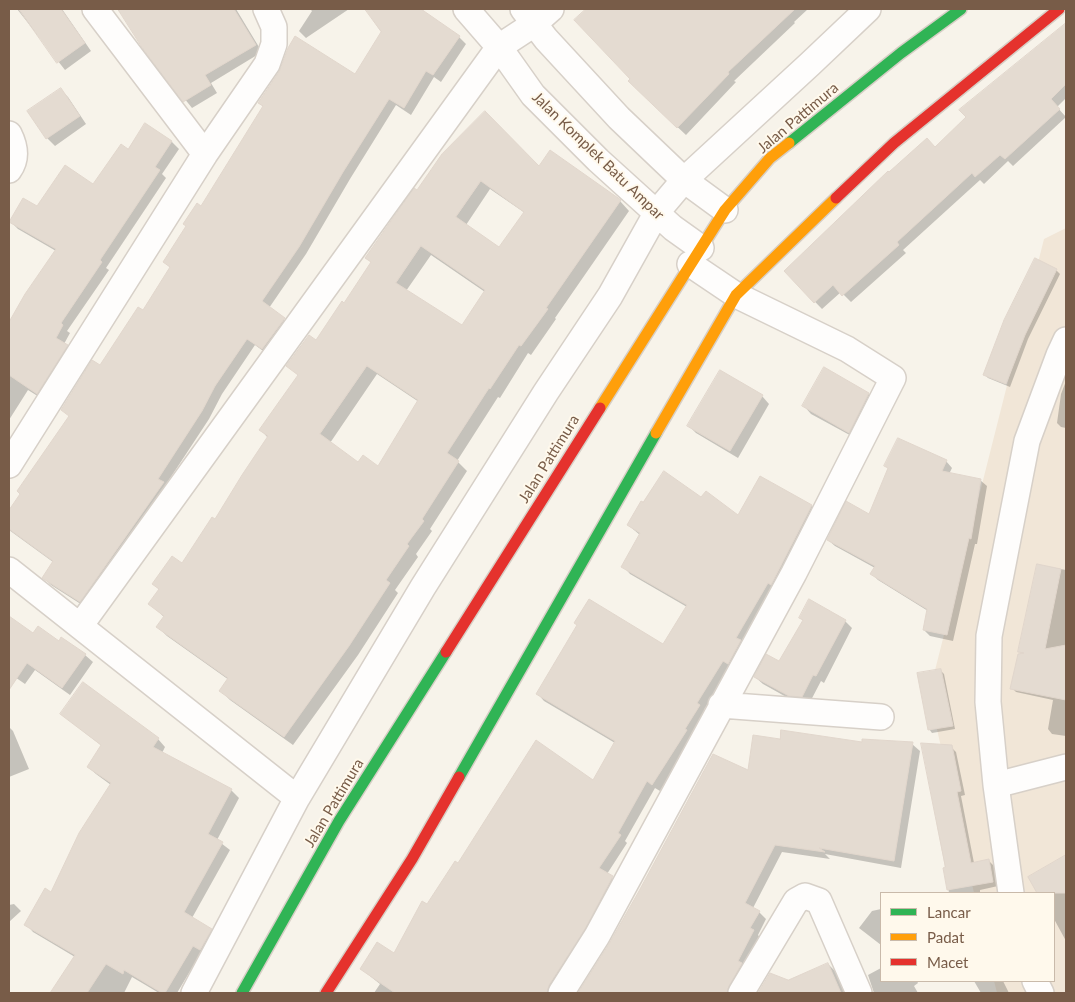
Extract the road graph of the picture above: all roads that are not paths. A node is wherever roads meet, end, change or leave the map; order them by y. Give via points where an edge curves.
1 (95, 9) edge
2 (266, 9) edge
3 (466, 9) edge
4 (868, 9) edge
5 (961, 9) edge
6 (1059, 9) edge
7 (536, 14) edge
8 (499, 47) junction
9 (9, 134) edge
10 (205, 154) junction
11 (9, 170) edge
12 (684, 180) junction
13 (725, 210) junction
14 (657, 212) junction
15 (696, 256) junction
16 (736, 295) junction
17 (1066, 340) edge
18 (9, 465) edge
19 (9, 570) edge
20 (80, 626) junction
21 (721, 705) junction
22 (881, 717) dead end
23 (1066, 767) edge
24 (996, 784) junction
25 (297, 798) junction
26 (1011, 892) edge
27 (194, 993) edge
28 (242, 993) edge
29 (326, 993) edge
30 (561, 993) edge
31 (741, 993) edge
32 (858, 993) edge

1 - 10 street
2 - 10 street via 274,27 274,44 267,64
3 - 8 street, Jalan Komplek Batu Ampar
4 - 12 street
5 - 13 street, Jalan Pattimura via 770,158
6 - 16 street via 894,143
7 - 8 street
7 - 12 street via 619,118
8 - 14 street, Jalan Komplek Batu Ampar via 533,95 598,160
8 - 20 street
9 - 11 street via 15,154
10 - 18 street
12 - 13 street
12 - 14 street
13 - 15 street, Jalan Pattimura
14 - 15 street, Jalan Komplek Batu Ampar
14 - 25 street via 610,296 423,587
15 - 16 street, Jalan Komplek Batu Ampar
15 - 28 street, Jalan Pattimura via 339,821
16 - 21 street, Jalan Komplek Batu Ampar via 847,349 893,378 794,572
16 - 29 street via 412,859
17 - 24 street via 1027,441 989,636 988,702
19 - 20 street
20 - 25 street
21 - 22 street
21 - 30 street via 596,936
23 - 24 street
24 - 26 street
25 - 27 street
31 - 32 street via 796,901 805,896 819,901

